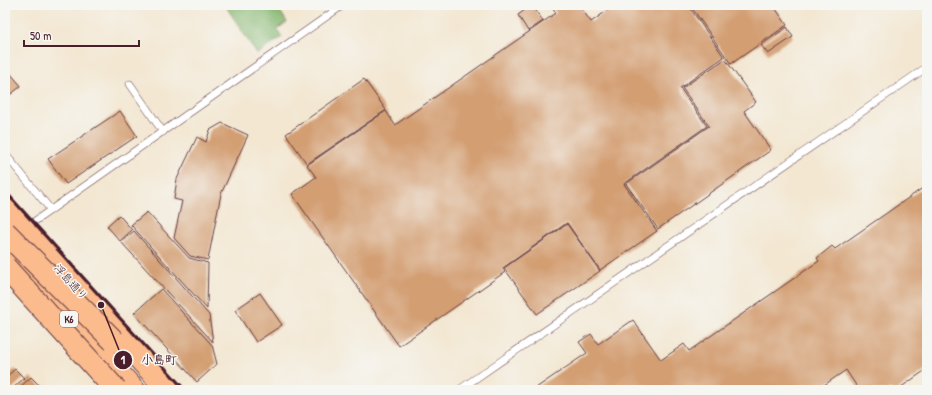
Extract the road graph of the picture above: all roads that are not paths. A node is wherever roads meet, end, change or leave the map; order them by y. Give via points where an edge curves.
1 (343, 5) edge
2 (927, 66) edge
3 (130, 84) dead end
4 (163, 132) junction
5 (5, 154) edge
6 (5, 210) edge
7 (51, 210) junction
8 (14, 230) edge
9 (5, 242) edge
10 (5, 248) edge
11 (5, 267) edge
12 (5, 271) edge
13 (117, 390) edge
14 (134, 390) edge
15 (159, 390) edge
16 (168, 390) edge
17 (459, 390) edge

1 - 4 lane
2 - 17 lane
3 - 4 lane
4 - 7 lane
5 - 7 lane
6 - 8 highway, 浮島通り
7 - 8 lane
8 - 9 lane
8 - 15 highway, bridge
8 - 16 highway, 浮島通り
10 - 14 highway, K6
11 - 13 highway, K6, bridge
12 - 13 highway

